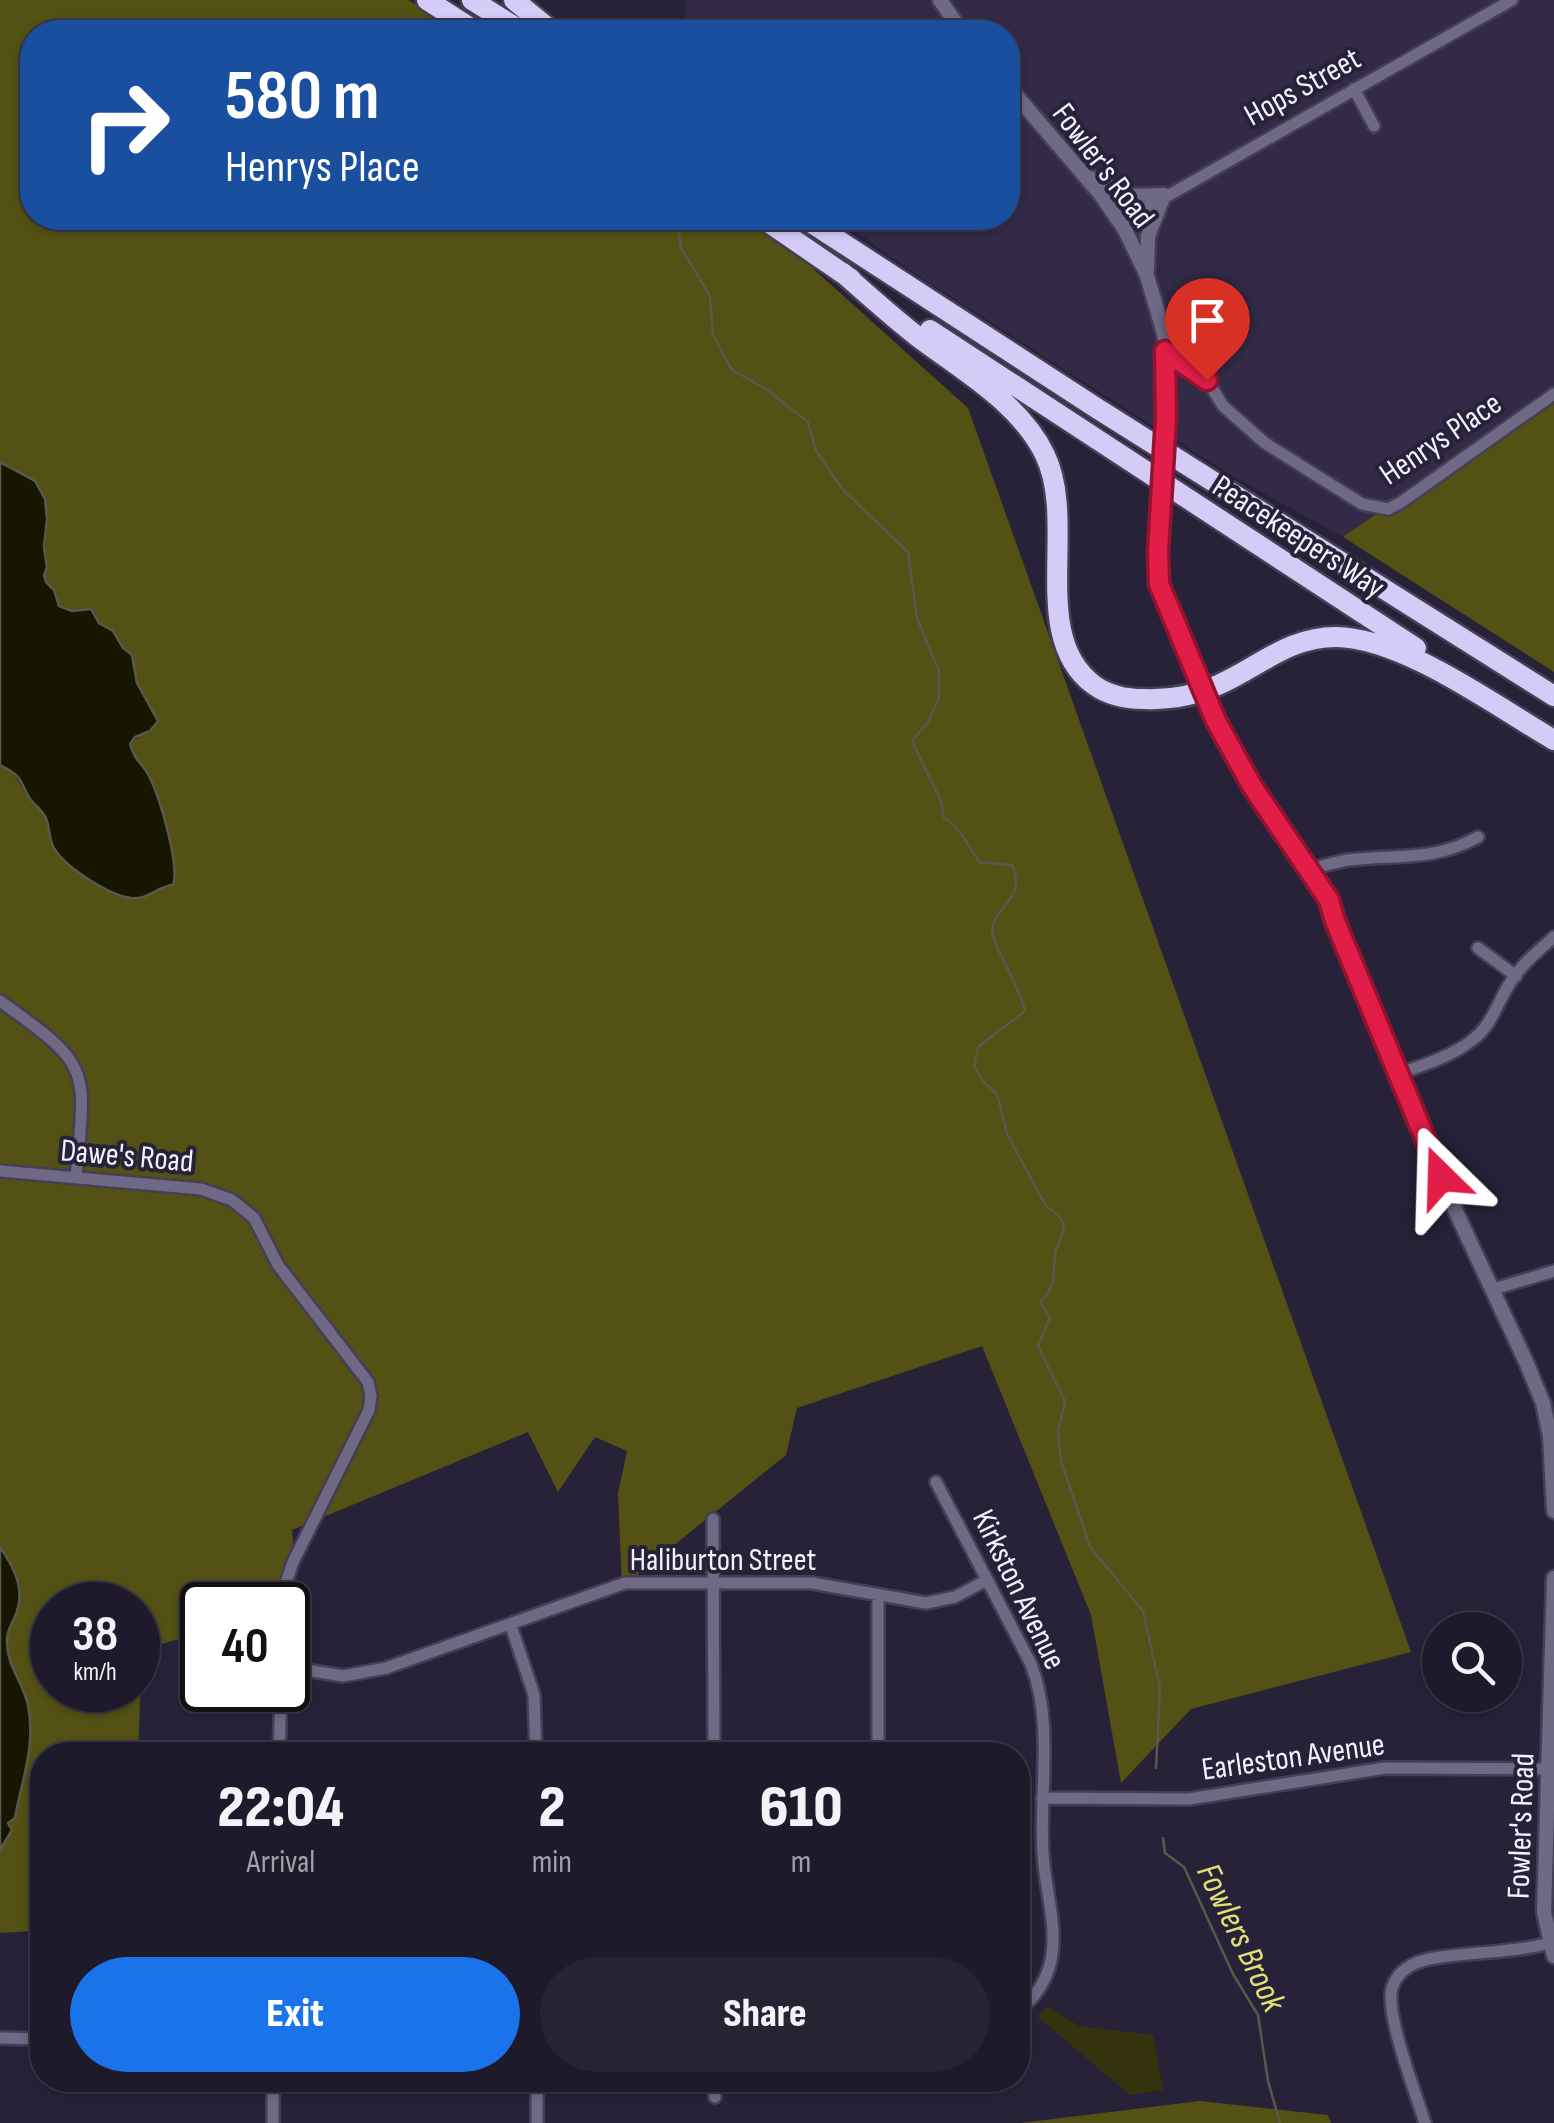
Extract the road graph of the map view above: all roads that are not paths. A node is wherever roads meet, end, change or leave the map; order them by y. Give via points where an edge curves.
1 (426, 0) edge
2 (472, 0) edge
3 (514, 0) edge
4 (1512, 0) edge
5 (457, 20) edge
6 (504, 20) edge
7 (539, 20) edge
8 (1354, 89) junction
9 (1020, 100) edge
10 (1374, 126) dead end
11 (1082, 174) junction
12 (1164, 196) junction
13 (1120, 223) junction
14 (780, 230) edge
15 (822, 230) edge
16 (843, 273) junction
17 (1147, 276) junction
18 (1165, 351) junction
19 (1552, 398) edge
20 (1201, 691) junction
21 (1554, 696) edge
22 (1554, 739) edge
23 (1478, 837) dead end
24 (1310, 869) junction
25 (1554, 937) edge
26 (1478, 948) dead end
27 (1516, 976) junction
28 (0, 1001) edge
29 (1398, 1074) junction
30 (0, 1172) edge
31 (76, 1178) junction
32 (1554, 1270) edge
33 (1494, 1290) junction
34 (1548, 1401) edge
35 (936, 1482) dead end
36 (1554, 1511) edge
37 (714, 1519) dead end
38 (1554, 1578) edge
39 (988, 1580) junction
40 (289, 1582) edge
41 (714, 1582) junction
42 (878, 1594) junction
43 (1554, 1612) edge
44 (511, 1626) junction
45 (310, 1672) edge
46 (280, 1712) edge
47 (279, 1742) edge
48 (536, 1742) edge
49 (714, 1742) edge
50 (878, 1742) edge
51 (1550, 1769) junction
52 (1042, 1798) junction
53 (1552, 1950) edge
54 (1030, 1999) edge
55 (0, 2038) edge
56 (30, 2039) edge
57 (273, 2092) edge
58 (537, 2092) edge
59 (714, 2092) edge
60 (714, 2097) dead end
61 (274, 2123) edge
62 (537, 2123) edge
63 (1425, 2123) edge

1 - 5 highway
2 - 6 highway
3 - 7 highway
4 - 8 street, Hops Street
8 - 10 street
8 - 12 street, Hops Street
9 - 11 street, Fowler's Road
11 - 12 street via 1132,196
11 - 13 street, Fowler's Road
12 - 13 street, Hops Street
12 - 17 street via 1148,236
13 - 17 street, Fowler's Road
14 - 16 highway, Peacekeepers Way
15 - 21 highway, Peacekeepers Way
16 - 20 highway via 994,394 1033,434 1058,496 1062,633 1081,673 1111,695 1132,699
16 - 22 highway, Peacekeepers Way
17 - 18 street, Fowler's Road
18 - 19 street, Henrys Place via 1207,380 1223,406 1265,443 1374,508 1400,502
18 - 20 street, Fowler's Road, bridge via 1159,584
20 - 22 highway via 1291,644 1357,639 1403,653
20 - 24 street, Fowler's Road via 1250,782
23 - 24 street via 1454,851
24 - 29 street, Fowler's Road via 1329,900
25 - 27 street
26 - 27 street
27 - 29 street via 1472,1041
28 - 31 street via 48,1035 76,1066 83,1103
29 - 33 street, Fowler's Road
30 - 31 street, Dawe's Road
31 - 40 street, Dawe's Road via 201,1189 244,1208 368,1382 371,1396 361,1426
32 - 33 street
33 - 34 street, Fowler's Road
34 - 36 street, Fowler's Road
35 - 39 street, Kirkston Avenue
37 - 41 street
38 - 43 street, Fowler's Road
39 - 42 street, Haliburton Street via 936,1602
39 - 52 street, Kirkston Avenue via 1040,1692
41 - 42 street, Haliburton Street via 812,1583
41 - 44 street, Haliburton Street via 625,1583
41 - 49 street
42 - 50 street
43 - 51 street, Fowler's Road
44 - 45 street, Haliburton Street via 363,1673
44 - 48 street via 534,1695
46 - 47 street
51 - 52 street, Earleston Avenue via 1385,1768 1213,1796
51 - 53 street, Fowler's Road via 1544,1904
52 - 54 street, Kirkston Avenue via 1052,1944
53 - 63 street via 1432,1958 1399,1975 1392,2009
55 - 56 street
57 - 61 street
58 - 62 street
59 - 60 street

